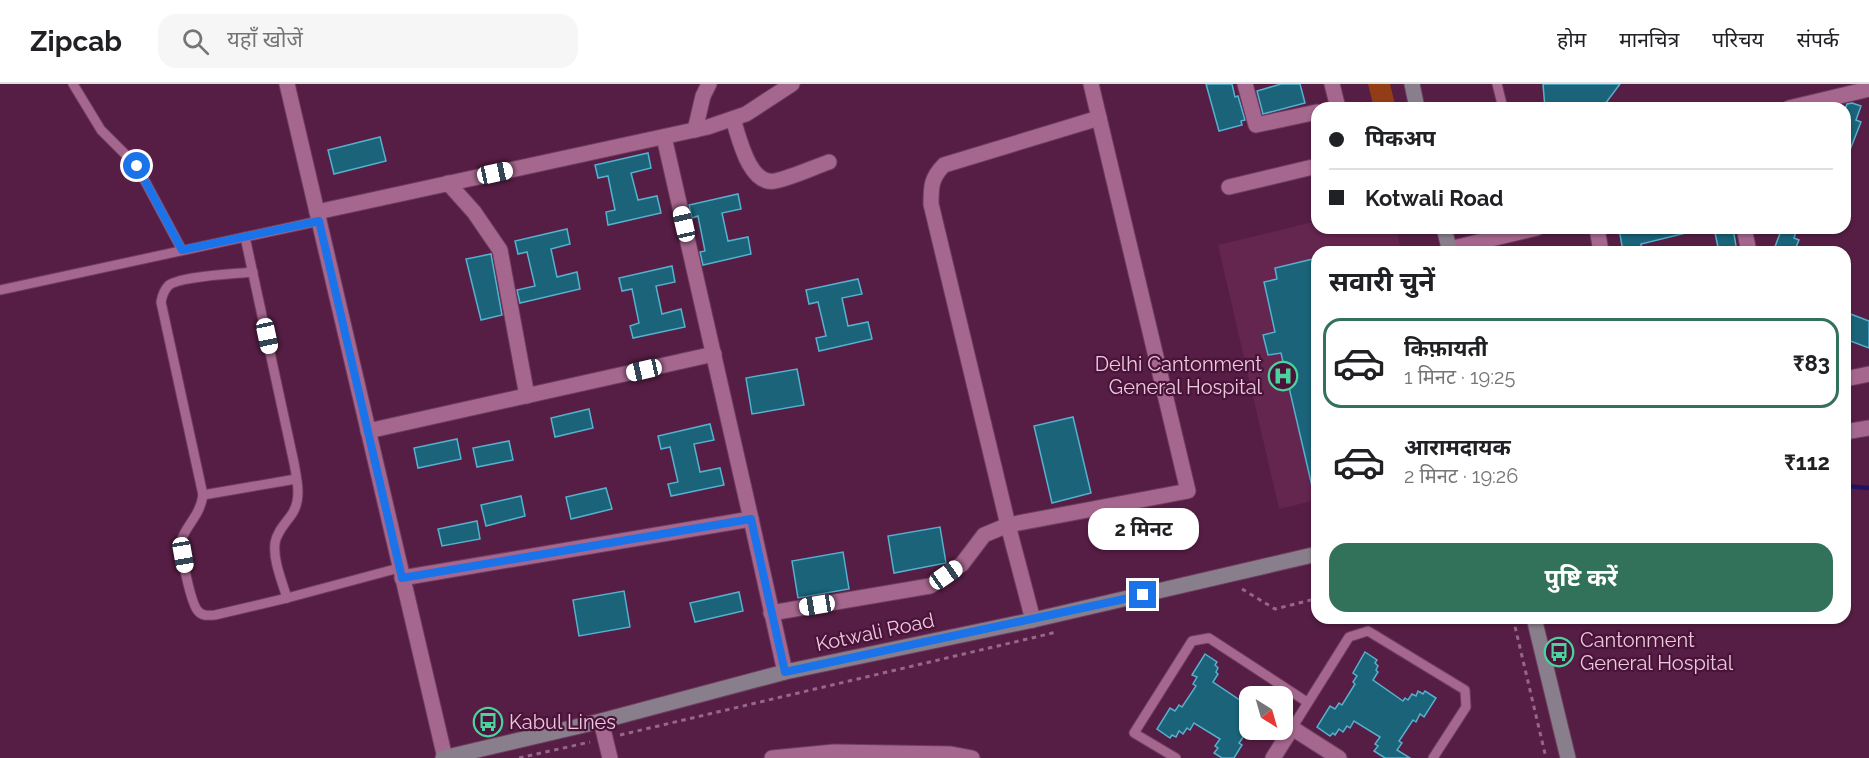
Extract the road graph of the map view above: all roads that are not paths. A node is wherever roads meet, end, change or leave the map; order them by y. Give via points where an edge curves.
1 (73, 84) edge
2 (287, 84) edge
3 (708, 84) edge
4 (792, 84) edge
5 (1091, 84) edge
6 (1245, 84) edge
7 (1332, 84) edge
8 (1412, 84) edge
9 (1497, 84) edge
10 (1869, 89) edge
11 (1336, 102) edge
12 (1416, 102) edge
13 (1501, 102) edge
14 (1814, 102) edge
15 (1311, 113) edge
16 (1099, 118) junction
17 (733, 119) junction
18 (695, 130) junction
19 (664, 137) junction
20 (829, 162) dead end
21 (1311, 167) edge
22 (448, 183) junction
23 (1229, 186) dead end
24 (318, 216) junction
25 (1500, 234) edge
26 (245, 237) junction
27 (1462, 246) edge
28 (182, 250) junction
29 (253, 272) junction
30 (0, 290) edge
31 (714, 354) junction
32 (1869, 374) edge
33 (1851, 378) edge
34 (528, 396) junction
35 (1869, 428) edge
36 (368, 431) junction
37 (1851, 431) edge
38 (296, 479) junction
39 (203, 495) junction
40 (751, 519) junction
41 (1008, 525) junction
42 (1311, 555) edge
43 (401, 573) junction
44 (287, 598) junction
45 (771, 613) junction
46 (1033, 620) junction
47 (1535, 624) edge
48 (785, 672) junction
49 (1308, 702) junction
50 (601, 721) junction
51 (1293, 726) edge
52 (1293, 729) edge
53 (1284, 740) edge
54 (444, 758) edge
55 (610, 758) edge
56 (772, 758) edge
57 (972, 758) edge
58 (1176, 758) edge
59 (1273, 758) edge
60 (1339, 758) edge
61 (1434, 758) edge
62 (1568, 758) edge

1 - 28 lane via 102,130 137,166
2 - 24 street
3 - 18 street
4 - 17 street
5 - 16 street
6 - 15 street via 1256,125
7 - 11 street
8 - 12 street
9 - 13 lane
10 - 14 street
16 - 41 street via 944,165 934,175 931,186 931,204
16 - 41 street via 1188,491
17 - 18 street
17 - 20 street via 748,162 762,179 775,181
18 - 19 street
19 - 22 street
19 - 31 street
21 - 23 street
22 - 24 street
22 - 34 street via 500,250
24 - 26 lane
24 - 36 street
25 - 27 street
26 - 28 lane
26 - 29 lane
28 - 30 lane
29 - 38 lane
29 - 39 lane via 182,280 170,285 161,302
31 - 34 street
31 - 40 street
32 - 33 street
34 - 36 street
35 - 37 street
36 - 43 street
38 - 39 lane
38 - 44 lane via 298,502 275,541
39 - 44 lane via 202,507 181,542 189,591 197,611 205,616 215,615
40 - 43 street
40 - 45 street
41 - 45 street via 984,535 962,564 930,586
41 - 46 street
42 - 46 street, Kotwali Road
43 - 44 lane
43 - 54 street
45 - 48 street
46 - 48 street, Kotwali Road
47 - 62 street
48 - 50 street, Kotwali Road
49 - 51 lane
49 - 58 lane via 1209,638 1192,641 1134,733
49 - 61 lane via 1349,637 1368,631 1465,690 1466,707
50 - 54 street, Kotwali Road
50 - 55 street
52 - 60 street
53 - 59 street
56 - 57 street via 834,752 951,754

